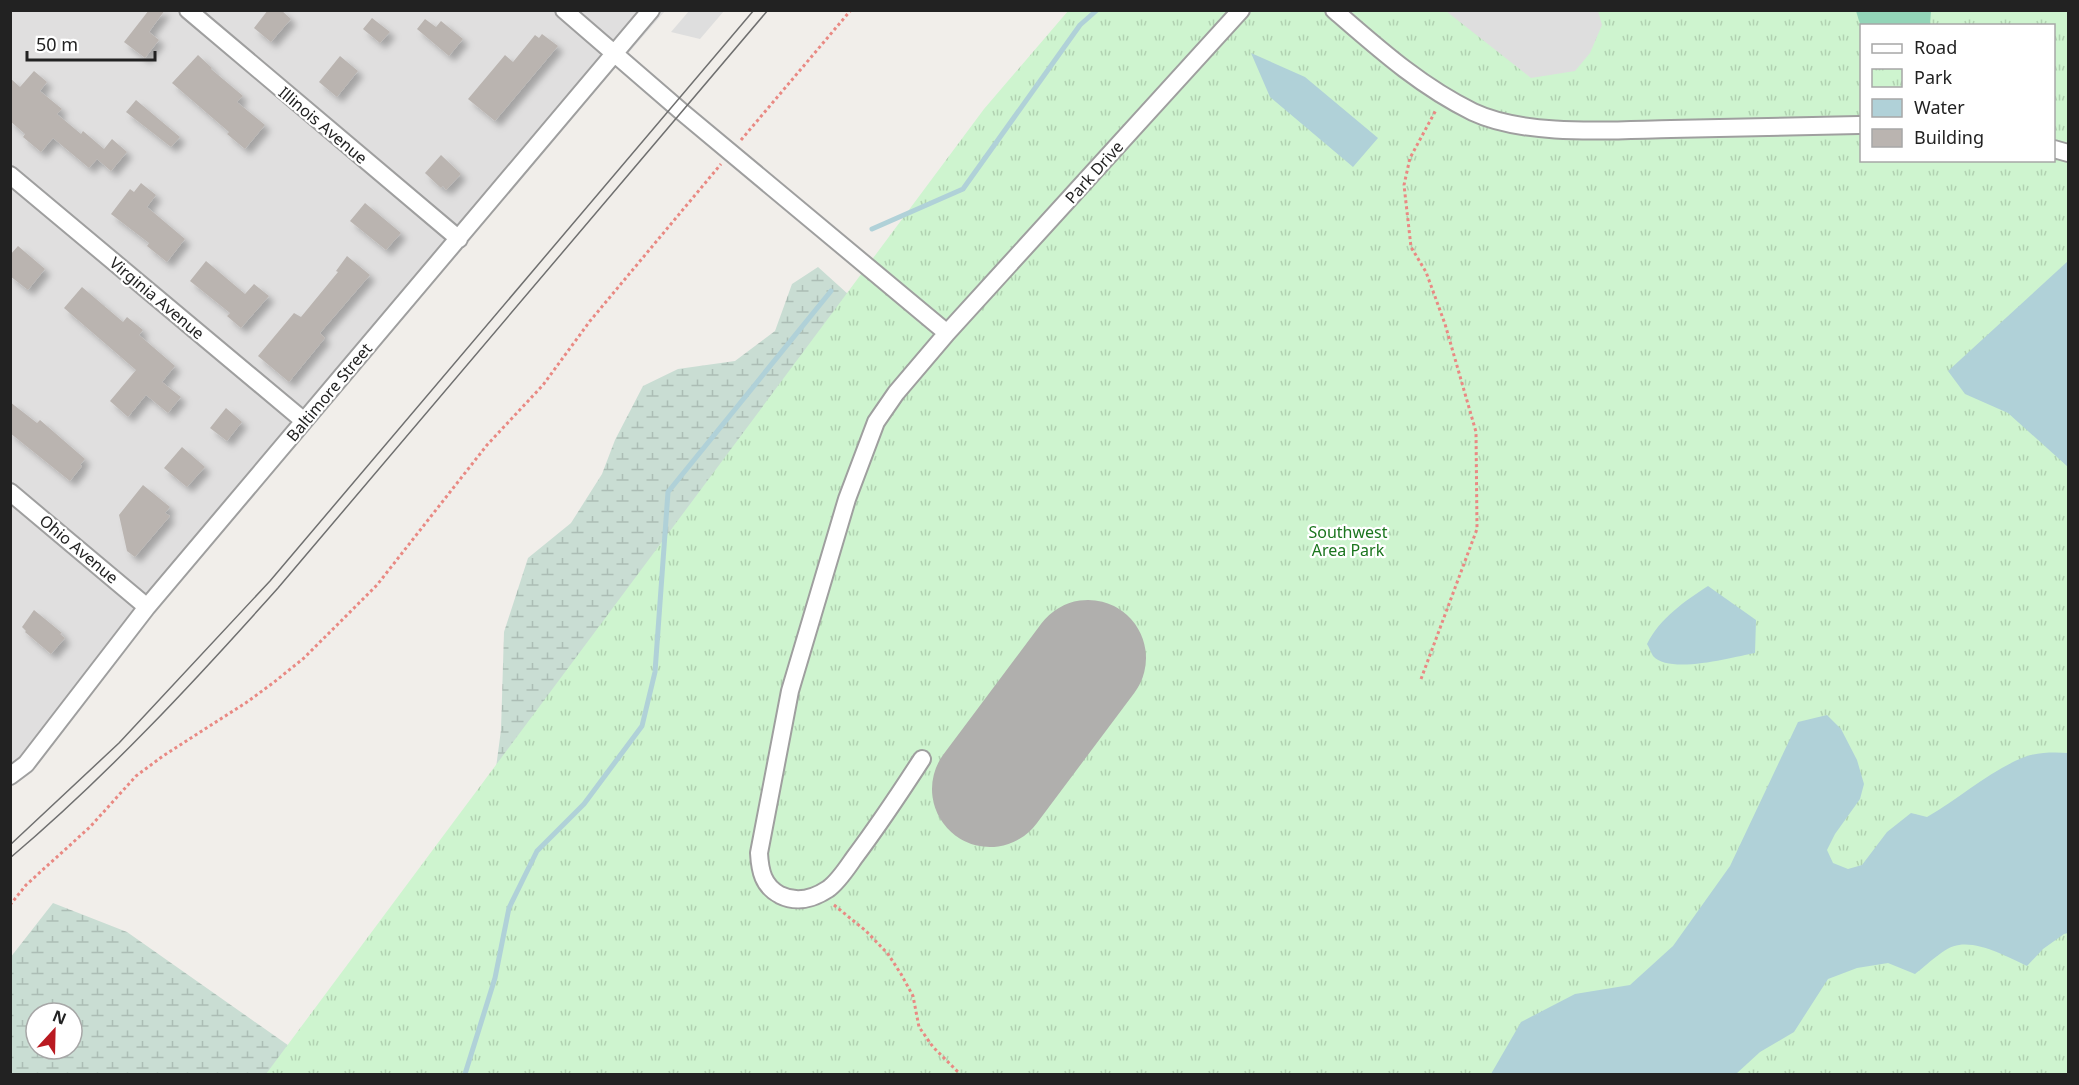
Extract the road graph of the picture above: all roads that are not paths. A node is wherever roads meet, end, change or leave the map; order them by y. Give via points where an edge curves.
1 (188, 10) edge
2 (564, 10) edge
3 (651, 10) edge
4 (1241, 10) edge
5 (1334, 10) edge
6 (615, 54) junction
7 (1860, 125) edge
8 (10, 175) edge
9 (459, 239) junction
10 (947, 333) junction
11 (304, 421) junction
12 (10, 492) edge
13 (147, 607) junction
14 (922, 759) dead end
15 (10, 776) edge

1 - 9 street, Illinois Avenue
2 - 6 street
3 - 6 street, Baltimore Street
4 - 10 street, Park Drive
5 - 7 street via 1397,65 1475,112 1512,124 1599,130
6 - 9 street, Baltimore Street
6 - 10 street
8 - 11 street, Virginia Avenue
9 - 11 street, Baltimore Street
10 - 14 street, Park Drive via 876,422 859,465 790,691 759,853 764,882 788,899 806,899 830,888
11 - 13 street, Baltimore Street
12 - 13 street, Ohio Avenue
13 - 15 street, Baltimore Street via 26,764

